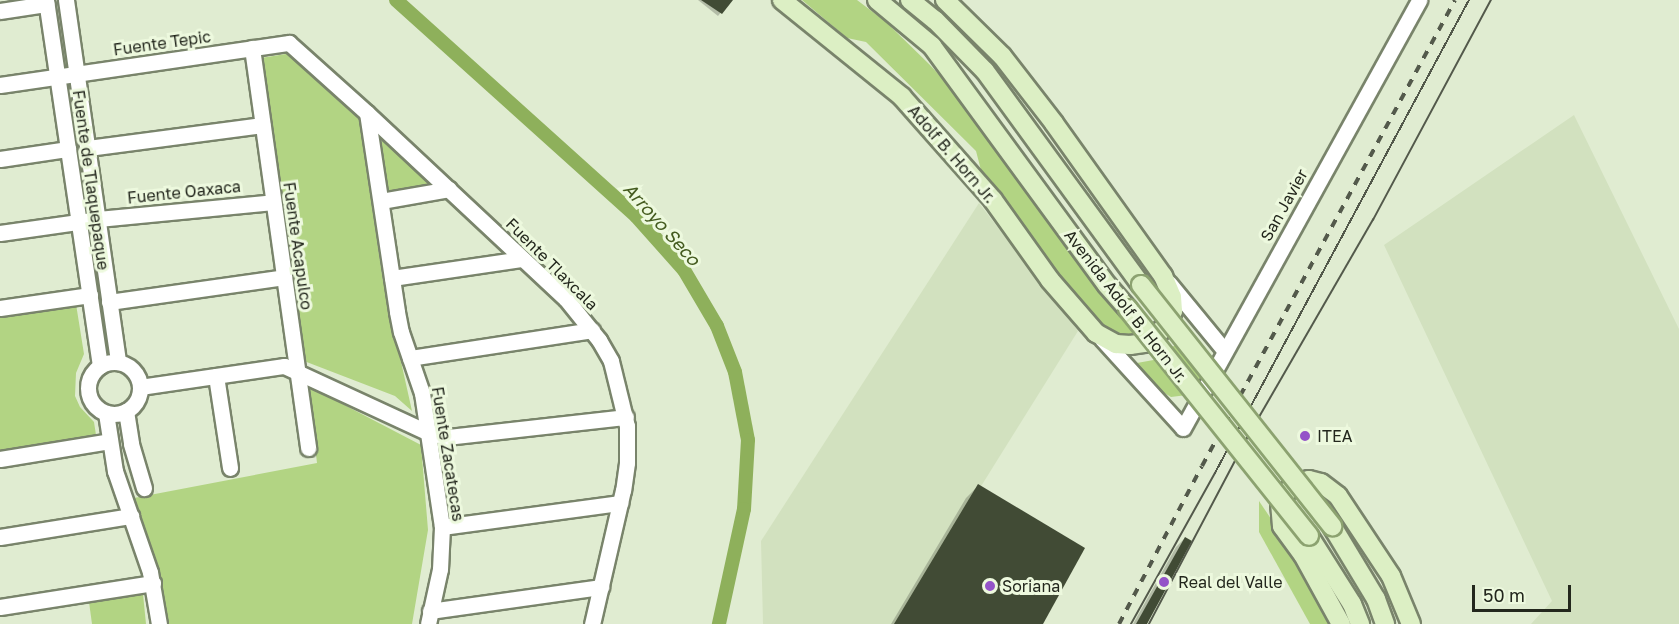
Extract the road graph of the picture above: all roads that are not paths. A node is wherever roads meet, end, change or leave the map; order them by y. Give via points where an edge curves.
1 (66, 0) edge
2 (782, 0) edge
3 (877, 0) edge
4 (910, 0) edge
5 (945, 0) edge
6 (1419, 0) edge
7 (46, 2) edge
8 (0, 11) edge
9 (252, 48) junction
10 (77, 74) junction
11 (57, 77) junction
12 (0, 85) edge
13 (367, 113) junction
14 (262, 124) junction
15 (88, 148) junction
16 (68, 149) junction
17 (0, 159) edge
18 (449, 189) junction
19 (381, 201) junction
20 (273, 202) junction
21 (98, 219) junction
22 (78, 222) junction
23 (0, 233) edge
24 (523, 258) junction
25 (1163, 276) junction
26 (284, 277) junction
27 (392, 278) junction
28 (90, 295) junction
29 (109, 302) junction
30 (0, 308) edge
31 (592, 330) junction
32 (1096, 333) junction
33 (1224, 350) junction
34 (410, 358) junction
35 (118, 362) junction
36 (100, 366) junction
37 (297, 370) junction
38 (216, 376) junction
39 (140, 387) junction
40 (126, 411) junction
41 (106, 413) junction
42 (626, 417) junction
43 (1183, 428) joint
44 (429, 433) junction
45 (110, 441) junction
46 (308, 448) dead end
47 (0, 459) edge
48 (230, 468) dead end
49 (144, 488) dead end
50 (620, 503) junction
51 (131, 516) junction
52 (442, 527) junction
53 (0, 537) edge
54 (153, 583) junction
55 (601, 587) junction
56 (0, 608) edge
57 (429, 617) edge
58 (159, 624) edge
59 (592, 624) edge
60 (1341, 624) edge
61 (1360, 624) edge
62 (1385, 624) edge
63 (1411, 624) edge

1 - 10 street, Fuente de Tlaquepaque
2 - 32 main road, Adolf B. Horn Jr. via 902,97 993,201 1050,280
3 - 61 main road, Avenida Adolf B. Horn Jr., bridge via 932,46 1107,285 1309,536 1352,604
4 - 62 main road, Avenida Adolf B. Horn Jr., bridge via 985,71 1141,285 1332,526 1376,599
5 - 25 main road, Adolf B. Horn Jr. via 1002,56
6 - 33 street, San Javier
7 - 8 street
7 - 11 street, Fuente de Tlaquepaque
9 - 10 street, Fuente Tepic
9 - 13 street, Fuente Tlaxcala via 289,43
9 - 14 street, Fuente Acapulco
10 - 11 street, Fuente Tepic
10 - 15 street, Fuente de Tlaquepaque
11 - 12 street, Fuente Tepic
11 - 16 street, Fuente de Tlaquepaque
13 - 18 street, Fuente Tlaxcala
13 - 19 street, Fuente Zacatecas
14 - 15 street
14 - 20 street, Fuente Acapulco
15 - 21 street, Fuente de Tlaquepaque
16 - 17 street
16 - 22 street, Fuente de Tlaquepaque
18 - 19 street
18 - 24 street, Fuente Tlaxcala
19 - 27 street, Fuente Zacatecas
20 - 21 street, Fuente Oaxaca
20 - 26 street, Fuente Acapulco
21 - 22 street, Fuente Oaxaca
21 - 29 street, Fuente de Tlaquepaque
22 - 23 street, Fuente Oaxaca
22 - 28 street, Fuente de Tlaquepaque
24 - 27 street
24 - 31 street, Fuente Tlaxcala via 566,298
25 - 32 main road, Adolf B. Horn Jr. via 1173,311 1157,335 1130,345 1116,344
25 - 33 street, Adolf B. Horn Jr.
26 - 29 street
26 - 37 street, Fuente Acapulco
27 - 34 street, Fuente Zacatecas via 401,332
28 - 30 street
28 - 36 street, Fuente de Tlaquepaque
29 - 35 street, Fuente de Tlaquepaque
31 - 34 street
31 - 42 street, Fuente Tlaxcala via 611,361
32 - 43 street, Adolf B. Horn Jr.
33 - 43 street, San Javier
34 - 44 street, Fuente Zacatecas via 422,393
35 - 36 street
35 - 39 street via 134,371
36 - 41 street via 87,387 92,404
37 - 38 street via 284,366
37 - 44 street
37 - 46 street, Fuente Acapulco
38 - 39 street
38 - 48 street
39 - 40 street via 136,401
40 - 41 street
40 - 49 street via 130,444
41 - 45 street
42 - 44 street via 460,437
42 - 50 street, Fuente Tlaxcala via 627,463
44 - 52 street, Fuente Zacatecas
45 - 47 street
45 - 51 street
50 - 52 street
50 - 55 street, Fuente Tlaxcala
51 - 53 street
51 - 54 street
52 - 57 street, Fuente Zacatecas via 440,569
54 - 56 street
54 - 58 street
55 - 57 street
55 - 59 street, Fuente Tlaxcala
60 - 63 main road via 1303,555 1282,526 1280,504 1299,482 1321,483 1338,495 1391,576

